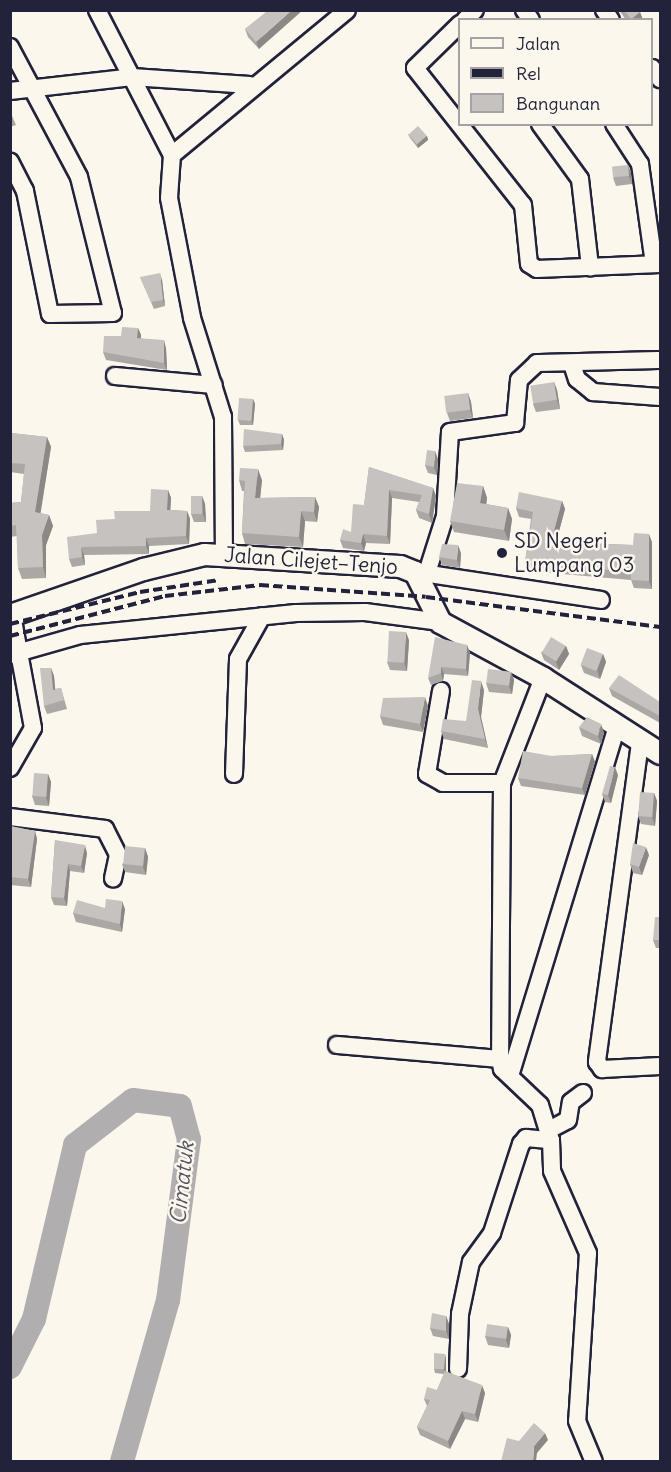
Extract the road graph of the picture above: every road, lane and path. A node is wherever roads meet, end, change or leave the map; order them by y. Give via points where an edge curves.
1 (97, 10) edge
2 (347, 10) edge
3 (458, 24) edge
4 (10, 47) edge
5 (132, 77) junction
6 (250, 85) junction
7 (32, 89) junction
8 (10, 91) edge
9 (458, 124) edge
10 (460, 126) edge
11 (541, 126) edge
12 (615, 126) edge
13 (172, 155) junction
14 (10, 162) edge
15 (657, 264) edge
16 (591, 267) junction
17 (660, 360) edge
18 (572, 364) junction
19 (115, 376) dead end
20 (214, 386) junction
21 (660, 398) edge
22 (224, 552) junction
23 (420, 574) junction
24 (601, 600) dead end
25 (11, 615) edge
26 (262, 616) junction
27 (440, 622) junction
28 (16, 653) edge
29 (543, 678) junction
30 (441, 690) dead end
31 (617, 726) junction
32 (640, 743) junction
33 (660, 753) edge
34 (10, 768) edge
35 (234, 774) dead end
36 (502, 783) junction
37 (10, 816) edge
38 (113, 878) dead end
39 (337, 1045) dead end
40 (500, 1059) junction
41 (660, 1066) edge
42 (510, 1076) junction
43 (583, 1093) dead end
44 (550, 1135) junction
45 (458, 1369) dead end
46 (594, 1461) edge

1 - 5 street
2 - 6 street
3 - 9 street via 417,62 418,74
4 - 7 street
5 - 6 street
5 - 7 street
5 - 13 street
6 - 13 street
7 - 8 street
7 - 14 street via 79,177 113,314 50,314 25,191
10 - 16 street via 523,205 532,267
11 - 16 street via 580,178
12 - 15 street via 640,164
13 - 20 street via 169,198 192,318
15 - 16 street
17 - 18 street via 599,358
18 - 21 street via 577,379 593,392
18 - 23 street via 553,361 527,369 517,388 518,416 510,426 450,432 445,516
19 - 20 street
20 - 22 street via 223,417
22 - 23 main road, Jalan Cilejet–Tenjo via 400,566
22 - 25 main road, Jalan Cilejet–Tenjo via 160,563
23 - 24 street
23 - 27 main road, Jalan Cilejet–Tenjo
25 - 28 street
26 - 27 street via 365,612
26 - 28 street via 80,635
26 - 35 street via 238,659
27 - 29 main road
28 - 34 street via 33,728
29 - 31 main road
29 - 36 street
30 - 36 street via 427,774 443,783
31 - 32 main road
31 - 42 street
32 - 33 main road
32 - 41 street via 597,1062 602,1069
36 - 40 street
37 - 38 street via 105,829 118,855
39 - 40 street
40 - 42 street
42 - 44 street via 534,1096
43 - 44 street via 572,1102 568,1120
44 - 45 street via 526,1138 521,1144 492,1233 471,1262 460,1314
44 - 46 street via 552,1172 588,1252 577,1421

